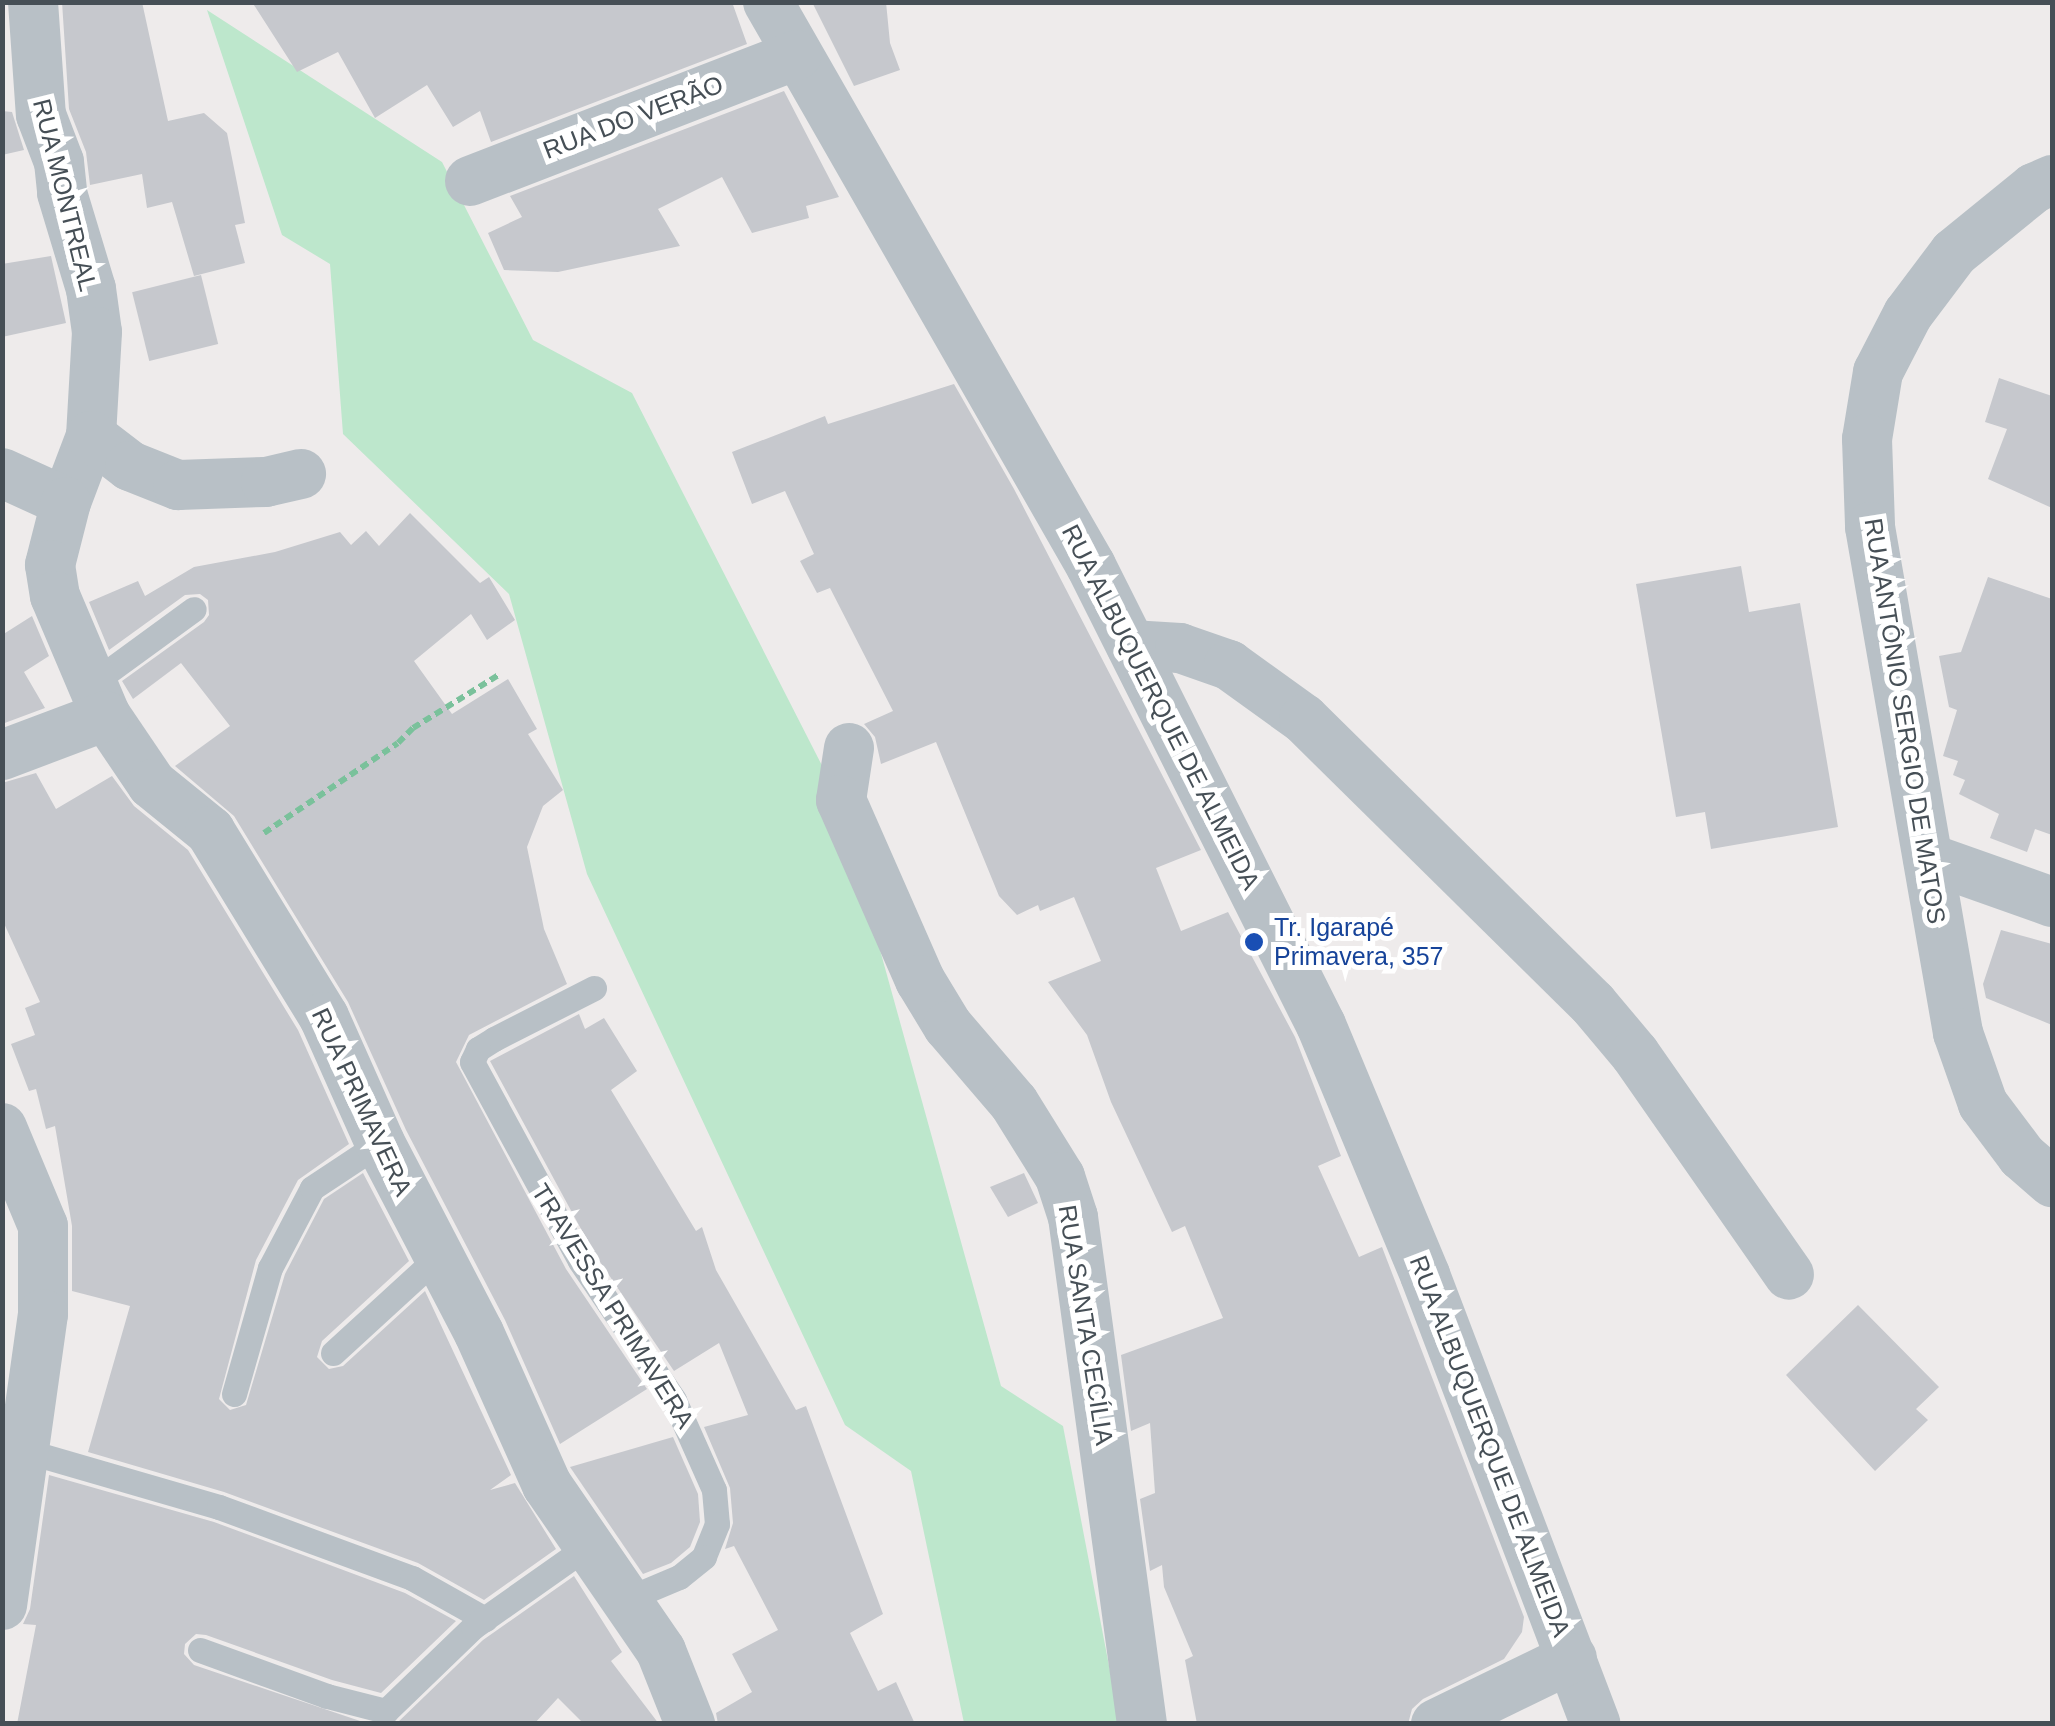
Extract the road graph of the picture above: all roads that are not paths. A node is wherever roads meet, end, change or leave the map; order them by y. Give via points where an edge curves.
1 (33, 2) edge
2 (768, 2) edge
3 (797, 55) junction
4 (2052, 180) edge
5 (470, 181) dead end
6 (91, 436) junction
7 (2, 473) edge
8 (302, 474) dead end
9 (66, 502) junction
10 (194, 609) dead end
11 (1131, 645) junction
12 (99, 700) junction
13 (850, 748) dead end
14 (2, 755) edge
15 (1928, 858) junction
16 (2052, 902) edge
17 (594, 988) dead end
18 (2, 1128) edge
19 (380, 1143) junction
20 (2052, 1182) edge
21 (440, 1256) junction
22 (1788, 1275) dead end
23 (333, 1354) dead end
24 (234, 1394) dead end
25 (26, 1451) junction
26 (588, 1546) junction
27 (627, 1599) junction
28 (2, 1605) edge
29 (485, 1619) junction
30 (200, 1650) dead end
31 (1572, 1658) junction
32 (690, 1724) edge
33 (1142, 1724) edge
34 (1436, 1724) edge
35 (1596, 1724) edge

1 - 6 street, RUA MONTREAL via 41,114 59,162 97,332
2 - 3 street, RUA ALBUQUERQUE DE ALMEIDA
3 - 5 street, RUA DO VERÃO
3 - 11 street, RUA ALBUQUERQUE DE ALMEIDA
4 - 15 street, RUA ANTÔNIO SERGIO DE MATOS via 1954,253 1908,314 1878,372 1867,439 1870,527
6 - 8 street via 130,466 178,485 237,485
6 - 9 street, RUA MONTREAL
7 - 9 street
9 - 12 street, RUA PRIMAVERA via 50,565 55,596
10 - 12 lane
11 - 22 street via 1180,648 1229,665 1304,719 1592,1004 1635,1054
11 - 31 street, RUA ALBUQUERQUE DE ALMEIDA via 1321,1025
12 - 14 street
12 - 19 street, RUA PRIMAVERA via 152,784 199,819 222,852 324,1017
13 - 33 street, RUA SANTA CECÍLIA via 841,800 920,980 948,1026 1014,1104 1060,1177 1073,1218
15 - 16 street
15 - 20 street, RUA ANTÔNIO SERGIO DE MATOS via 1958,1033 1983,1104 2022,1156
17 - 27 lane, TRAVESSA PRIMAVERA via 494,1039 472,1062 580,1261 674,1400 714,1490 716,1524 704,1556 679,1578
18 - 25 street via 43,1226 43,1314
19 - 21 street, RUA PRIMAVERA
19 - 24 lane via 312,1188 270,1268
21 - 23 lane
21 - 26 street, RUA PRIMAVERA via 547,1485
25 - 28 street
25 - 29 lane via 169,1491 391,1570
26 - 27 street, RUA PRIMAVERA
26 - 29 lane
27 - 32 street, RUA PRIMAVERA via 661,1652
29 - 30 lane via 383,1712
31 - 34 street
31 - 35 street, RUA ALBUQUERQUE DE ALMEIDA

